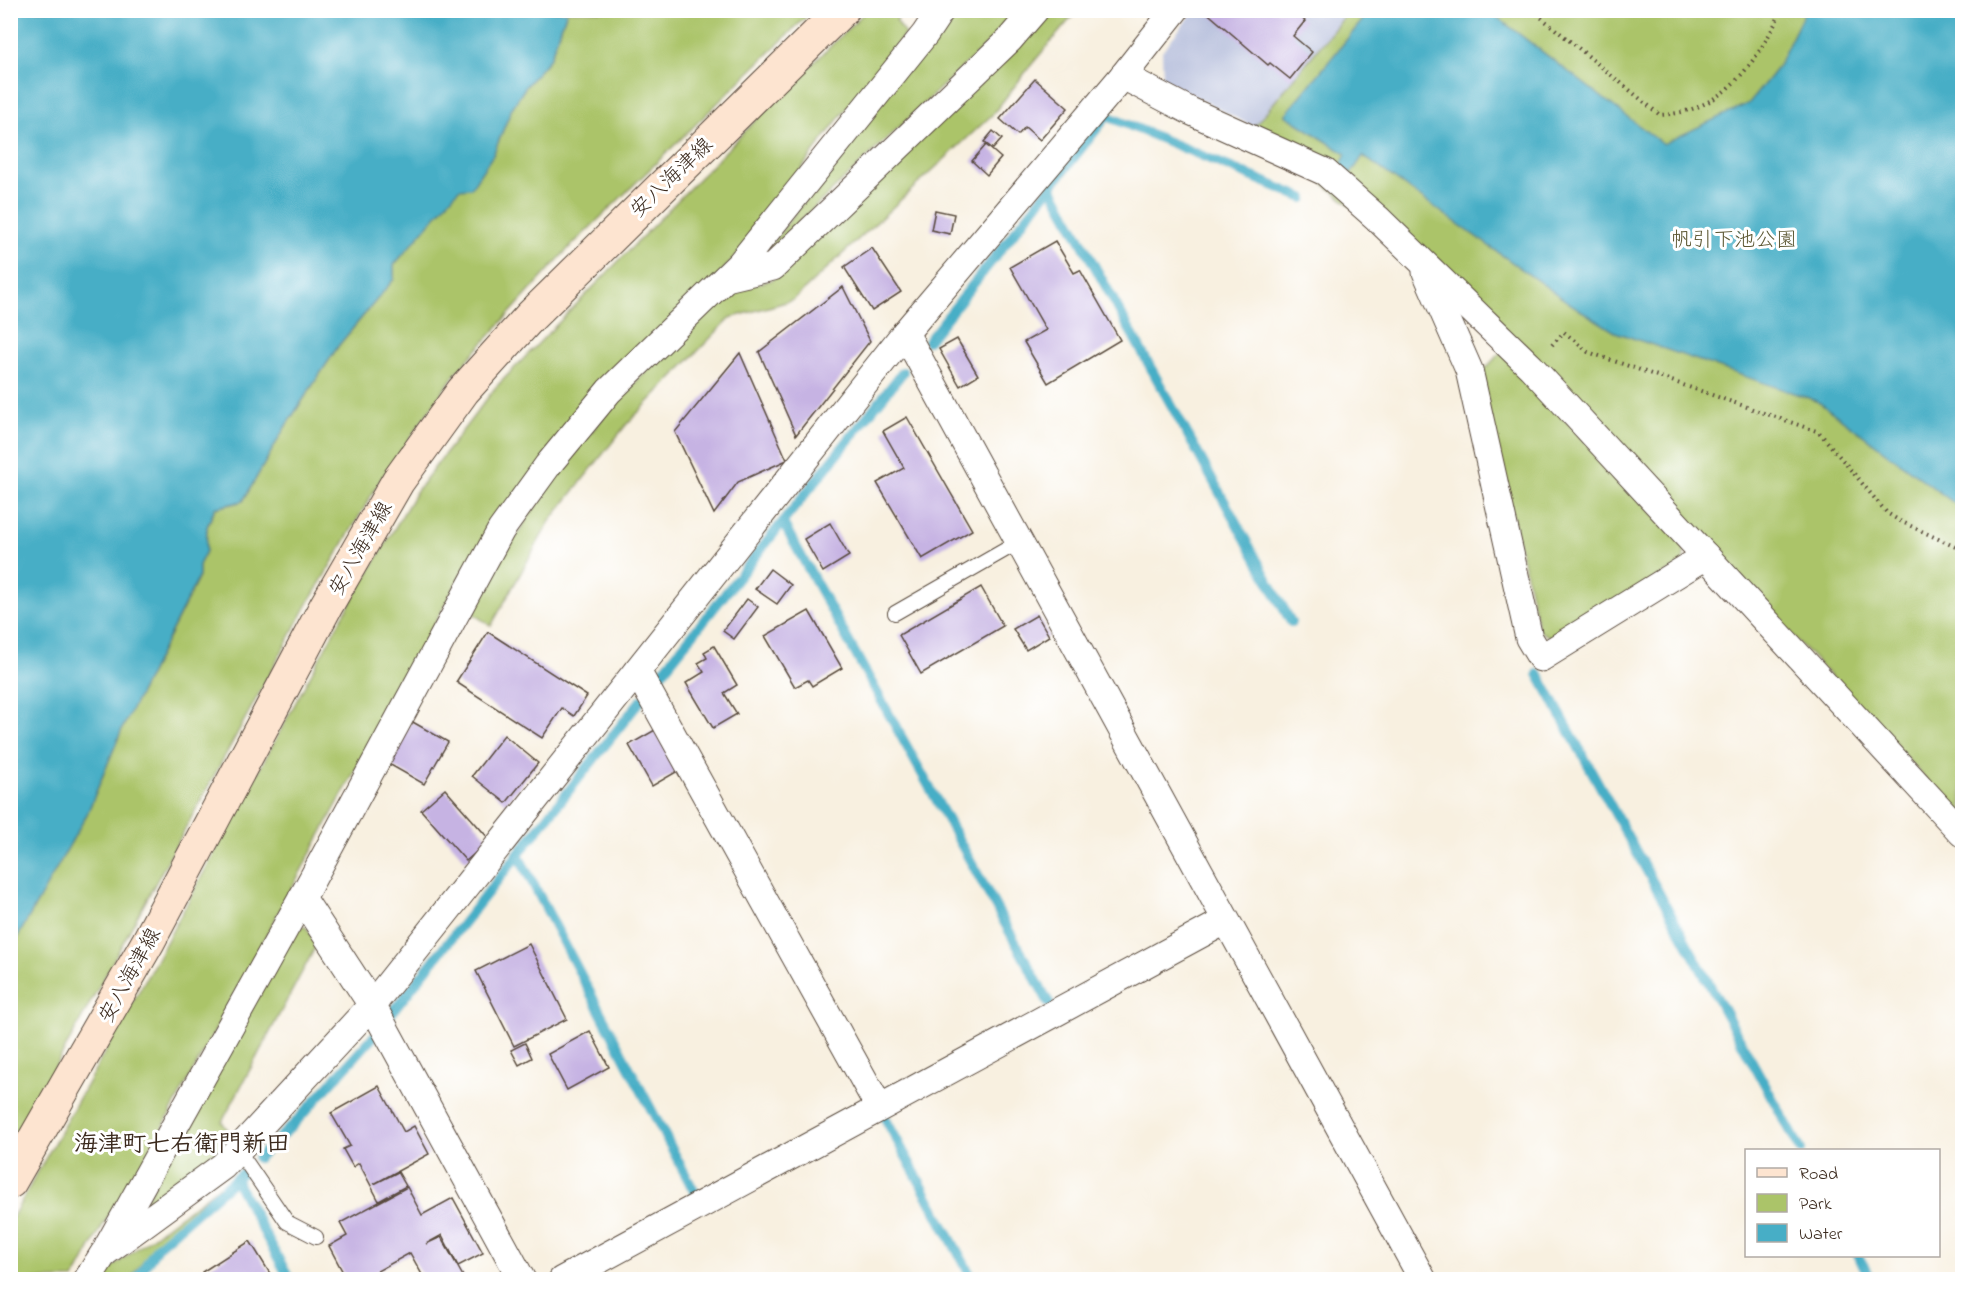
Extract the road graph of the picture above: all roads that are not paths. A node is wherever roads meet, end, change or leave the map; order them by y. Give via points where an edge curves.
1 (842, 10) edge
2 (941, 10) edge
3 (1035, 10) edge
4 (1174, 10) edge
5 (1123, 76) junction
6 (1421, 261) junction
7 (726, 278) junction
8 (905, 333) junction
9 (1019, 542) junction
10 (1706, 556) junction
11 (895, 613) dead end
12 (637, 671) junction
13 (1962, 833) edge
14 (302, 898) junction
15 (1225, 921) junction
16 (372, 1005) junction
17 (879, 1107) junction
18 (238, 1150) junction
19 (10, 1182) edge
20 (316, 1237) dead end
21 (104, 1252) junction
22 (87, 1280) edge
23 (522, 1280) edge
24 (562, 1280) edge
25 (1423, 1280) edge

1 - 19 main road, 安八海津線 via 530,317 463,392 398,481 326,606 148,942
2 - 7 street
3 - 7 street via 1010,39 773,267
4 - 5 street
5 - 6 street via 1325,172
5 - 8 street
6 - 10 street via 1531,367
6 - 10 street via 1469,370 1529,638 1541,658
7 - 14 street via 609,391 501,530
8 - 9 street
8 - 12 street
9 - 11 lane
9 - 15 street
10 - 13 street
12 - 16 street
12 - 17 street
14 - 16 street
14 - 21 street
15 - 17 street
15 - 25 street
16 - 18 street
16 - 23 street
17 - 24 street
18 - 20 lane via 287,1222
18 - 21 street via 223,1166
21 - 22 street

